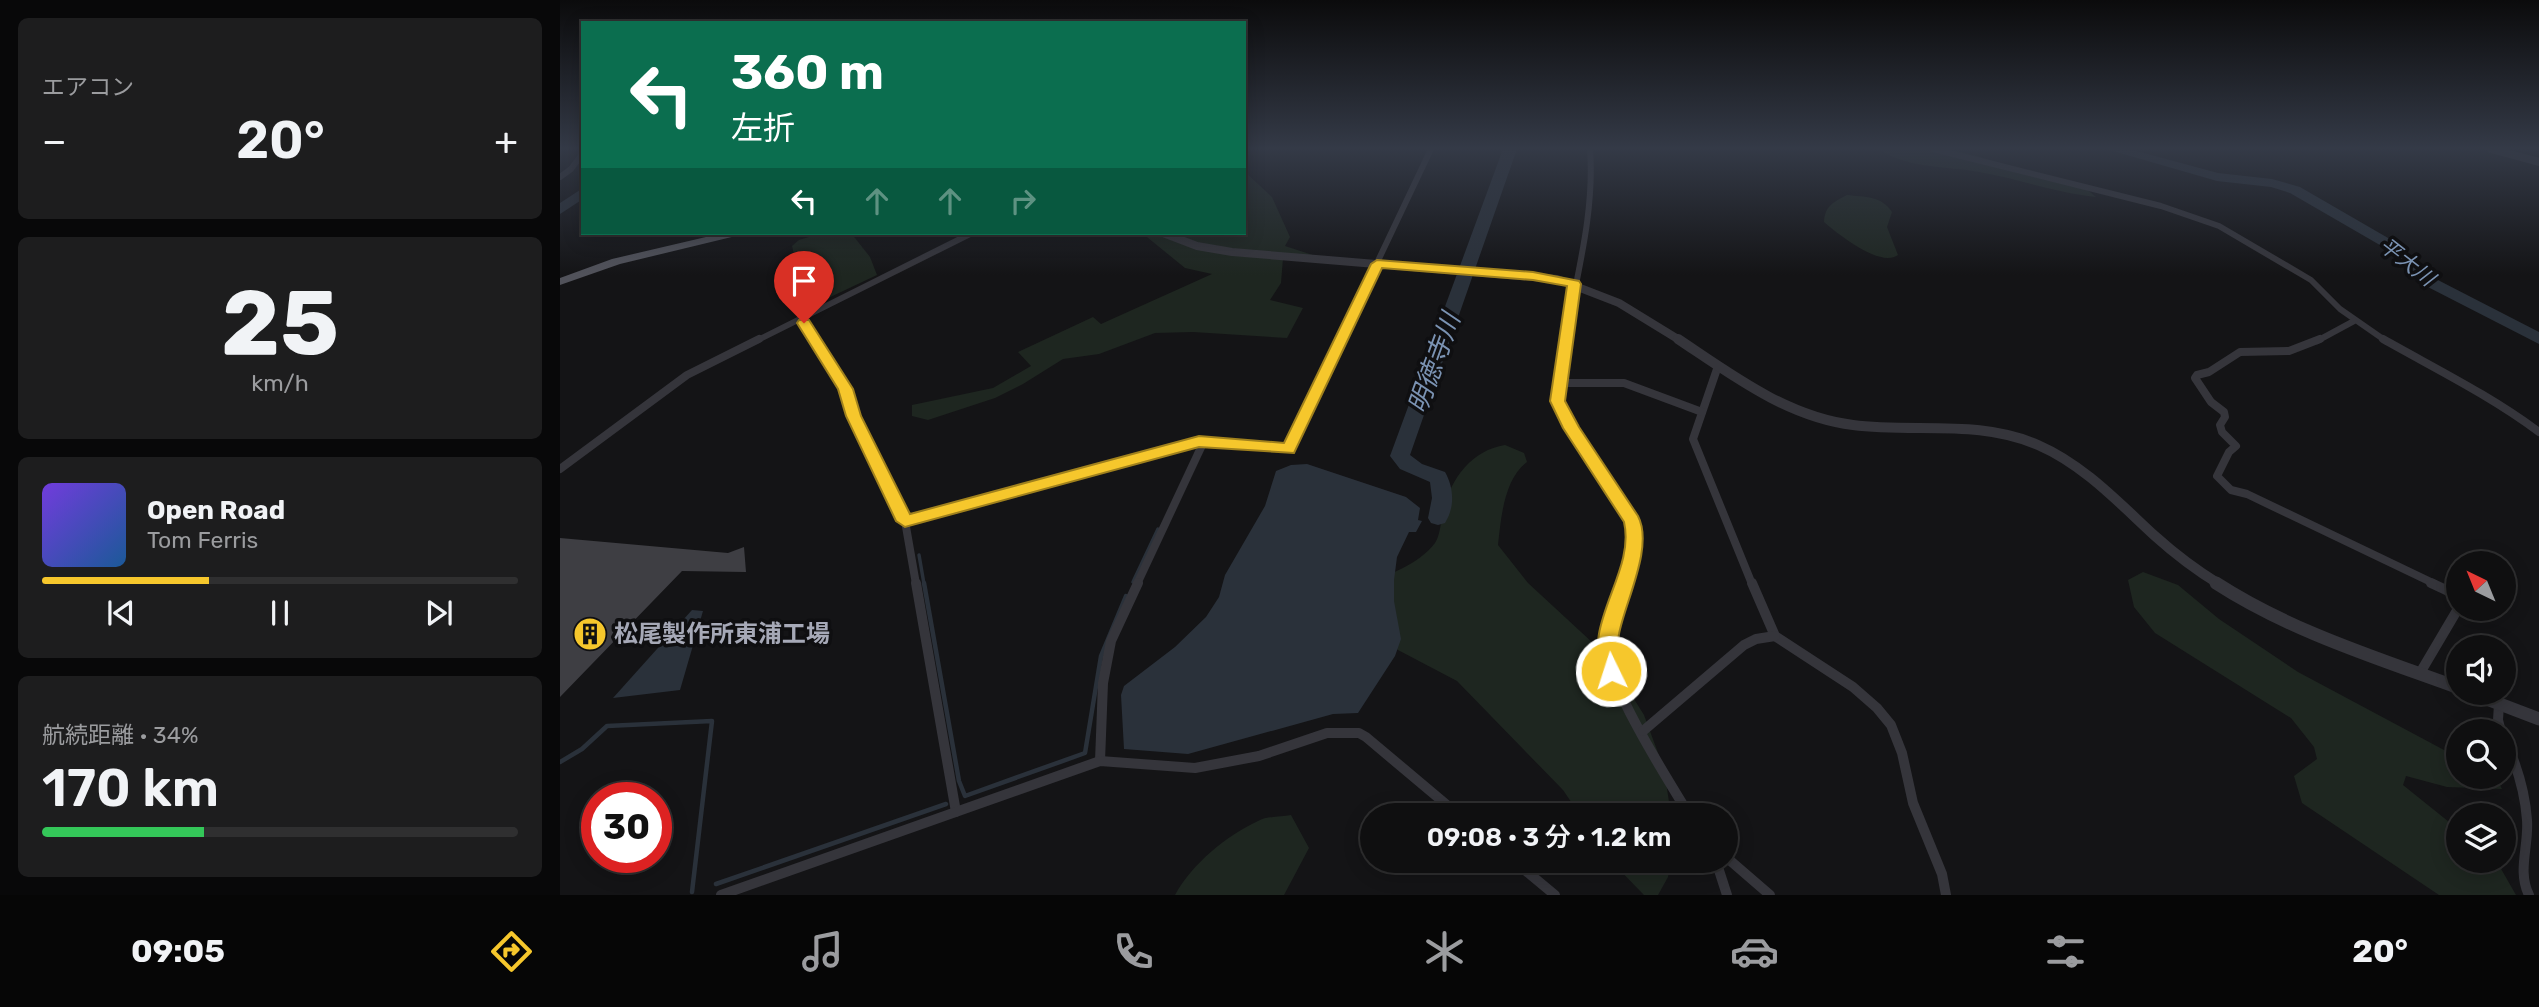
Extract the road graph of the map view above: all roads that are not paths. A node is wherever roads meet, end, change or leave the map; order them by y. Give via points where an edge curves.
1 (1411, 191) edge
2 (1590, 191) edge
3 (2100, 191) edge
4 (727, 235) edge
5 (961, 235) edge
6 (1168, 235) edge
7 (1377, 264) junction
8 (560, 282) edge
9 (1574, 284) junction
10 (800, 318) junction
11 (2354, 321) junction
12 (1718, 366) junction
13 (1558, 383) junction
14 (1702, 412) junction
15 (2539, 432) edge
16 (1204, 441) junction
17 (560, 469) edge
18 (905, 521) junction
19 (2446, 590) edge
20 (2450, 621) edge
21 (1775, 636) junction
22 (2420, 674) junction
23 (2446, 683) edge
24 (2502, 705) edge
25 (2539, 719) edge
26 (1643, 731) junction
27 (1100, 761) junction
28 (2516, 764) edge
29 (1444, 803) edge
30 (1683, 803) edge
31 (956, 811) junction
32 (1738, 867) edge
33 (1528, 873) edge
34 (1720, 873) edge
35 (721, 895) edge
36 (1555, 895) edge
37 (1727, 895) edge
38 (1770, 895) edge
39 (1946, 895) edge
40 (2529, 895) edge

1 - 7 street
2 - 9 street
3 - 11 street via 2219,226 2311,279
4 - 8 main road via 616,261
5 - 10 street
6 - 7 street via 1233,252
7 - 9 street via 1545,277
7 - 16 street via 1289,449
9 - 12 street via 1605,296
9 - 13 street
10 - 17 street via 687,375
10 - 18 street via 846,389 853,416
11 - 15 street via 2505,406
11 - 19 street via 2307,346 2240,352 2197,375 2206,397 2224,412 2222,432 2236,446 2217,476 2231,490
12 - 14 street
12 - 22 street via 1790,408 1832,423 1874,428 1981,428 2045,447 2082,470 2163,544 2212,580 2281,618
13 - 14 street via 1624,383
13 - 26 street via 1557,401 1563,414 1635,532 1607,648 1611,671
14 - 21 street via 1693,439
16 - 18 street
16 - 27 street via 1111,641 1103,683
18 - 31 street
20 - 22 street
21 - 26 street via 1744,645
21 - 39 street via 1853,687 1891,725
22 - 23 street
24 - 25 street
26 - 30 street
27 - 29 street via 1180,769 1216,766 1327,733 1359,733
27 - 31 street
28 - 40 street via 2524,790 2523,882
31 - 35 street
32 - 38 street
33 - 36 street
34 - 37 street

